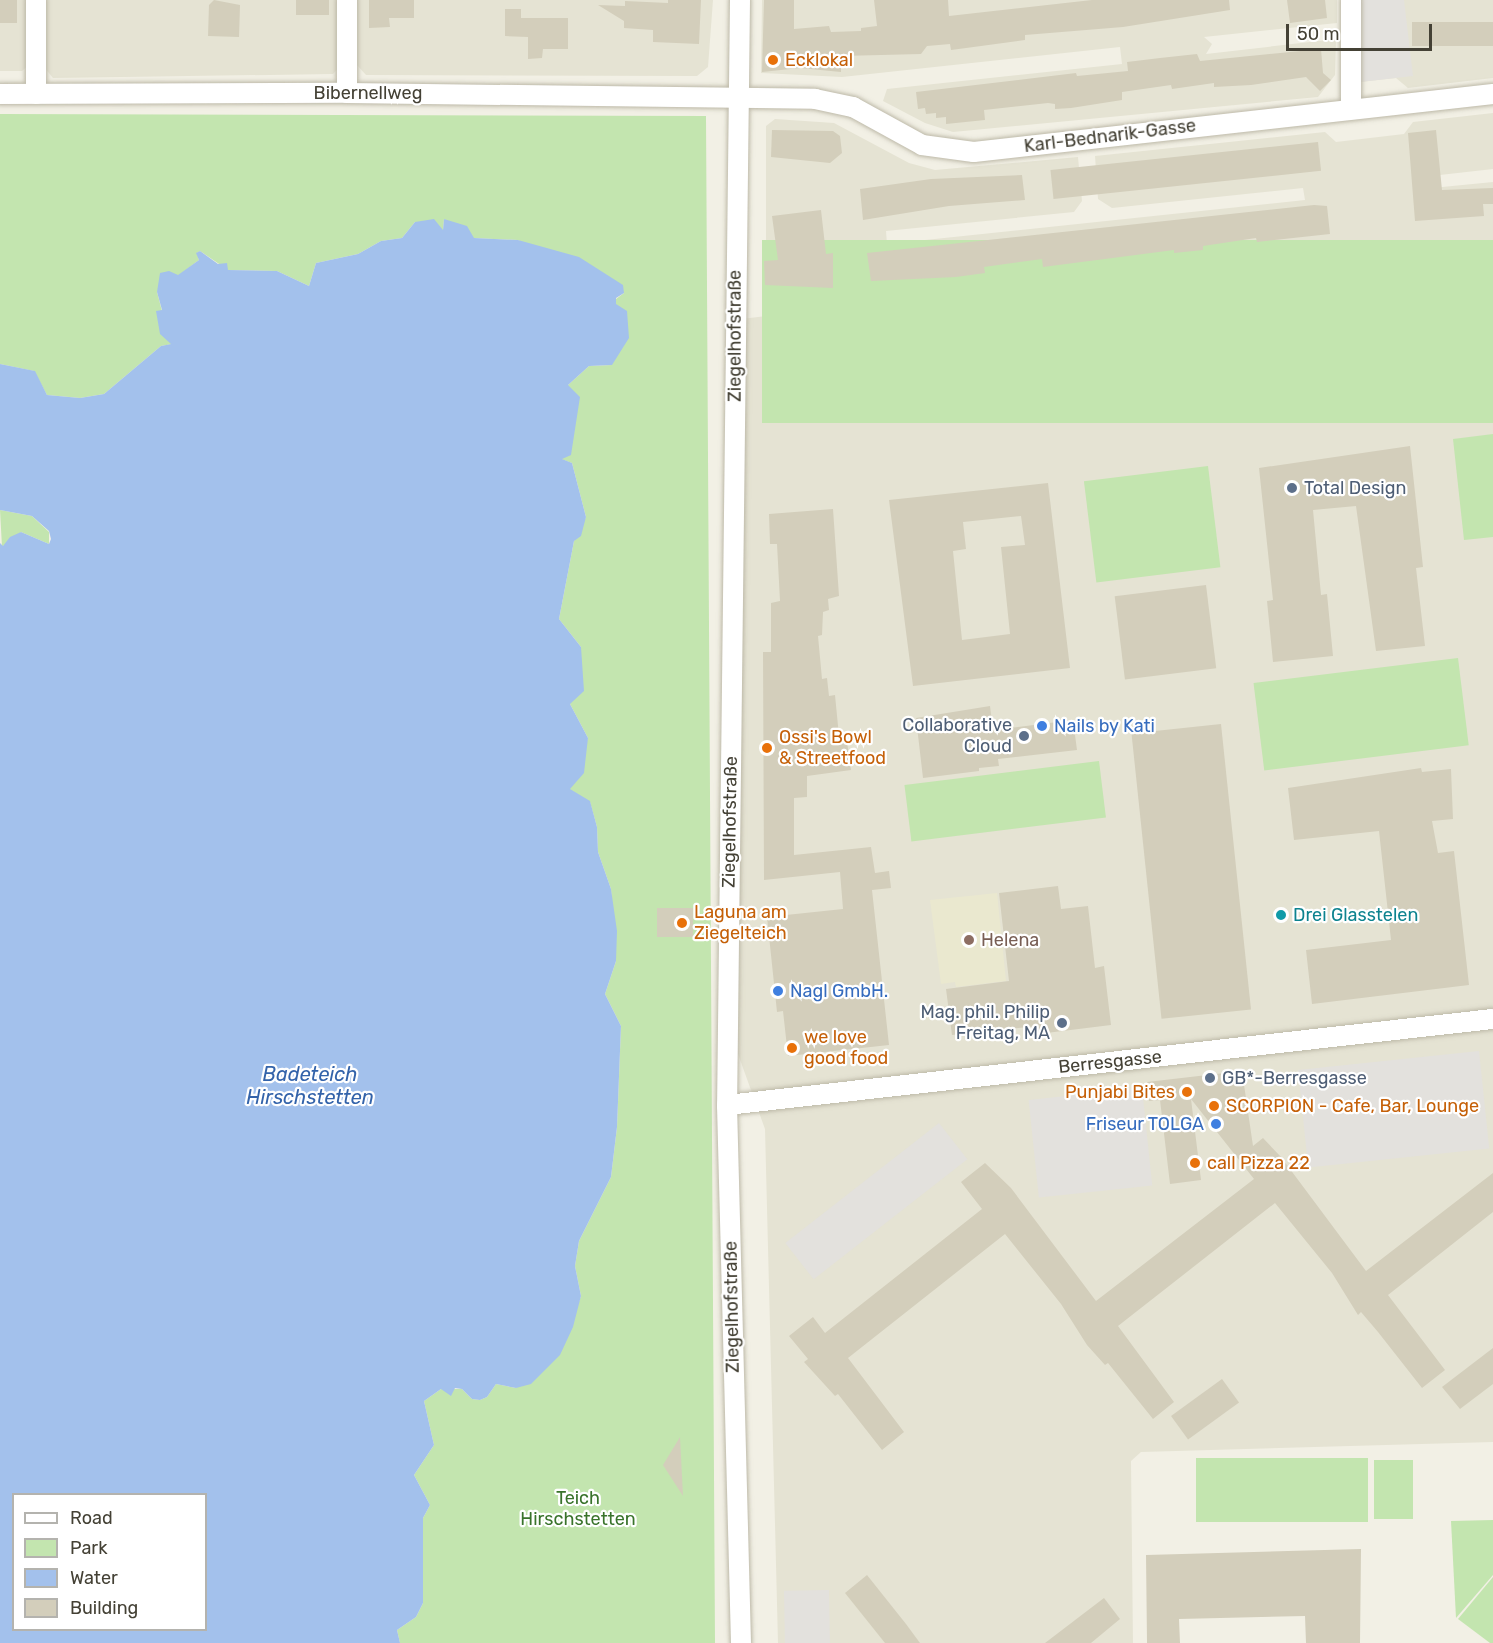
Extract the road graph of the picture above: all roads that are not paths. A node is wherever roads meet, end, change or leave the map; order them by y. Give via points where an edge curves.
1 (36, 0) edge
2 (347, 0) edge
3 (740, 0) edge
4 (1351, 0) edge
5 (347, 93) junction
6 (0, 94) edge
7 (36, 94) junction
8 (1493, 94) edge
9 (737, 96) junction
10 (1351, 108) junction
11 (1493, 1019) edge
12 (727, 1105) junction
13 (741, 1643) edge

1 - 7 street
2 - 5 street
3 - 9 street, Ziegelhofstraße
4 - 10 street
5 - 7 street, Bibernellweg
5 - 9 street, Bibernellweg
6 - 7 street, Bibernellweg
8 - 10 street, Karl-Bednarik-Gasse
9 - 10 street, Karl-Bednarik-Gasse via 836,101 911,140 974,152
9 - 12 street, Ziegelhofstraße
11 - 12 street, Berresgasse
12 - 13 street, Ziegelhofstraße

